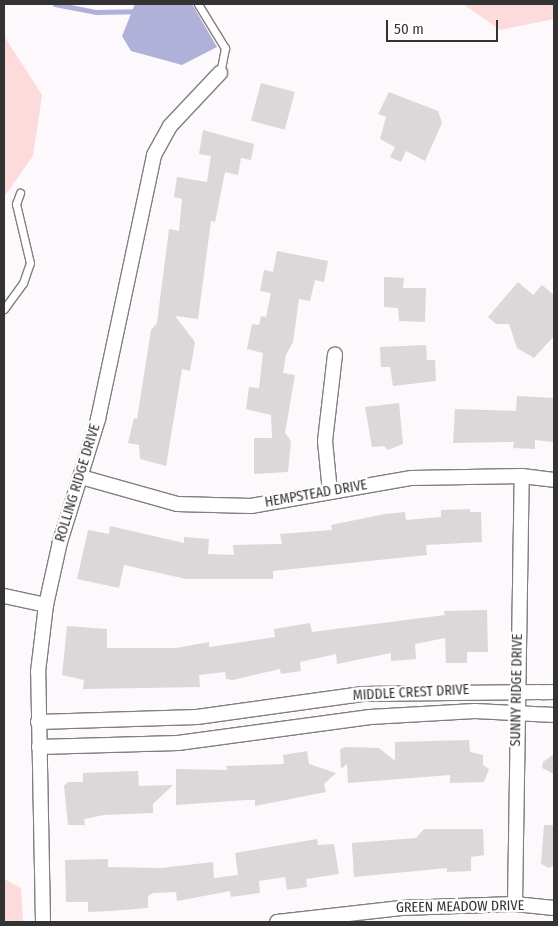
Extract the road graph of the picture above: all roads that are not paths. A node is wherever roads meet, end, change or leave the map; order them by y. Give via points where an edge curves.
1 (198, 4) edge
2 (220, 73) joint
3 (20, 193) dead end
4 (4, 309) edge
5 (335, 354) dead end
6 (522, 476) junction
7 (81, 478) junction
8 (554, 480) edge
9 (330, 492) junction
10 (4, 596) edge
11 (46, 605) junction
12 (517, 689) junction
13 (554, 692) edge
14 (268, 707) junction
15 (517, 713) junction
16 (554, 715) edge
17 (38, 722) junction
18 (272, 730) junction
19 (39, 747) junction
20 (515, 904) junction
21 (554, 908) edge
22 (43, 922) edge
23 (277, 922) edge

1 - 2 lane via 225,48
2 - 7 street, ROLLING RIDGE DRIVE via 170,126 154,155 98,419
3 - 4 lane via 16,204 30,263 23,283
5 - 9 street via 325,441
6 - 8 street, HEMPSTEAD DRIVE
6 - 9 street, HEMPSTEAD DRIVE via 412,478
6 - 12 street, SUNNY RIDGE DRIVE
7 - 9 street, HEMPSTEAD DRIVE via 177,504 250,506
7 - 11 street, ROLLING RIDGE DRIVE
10 - 11 street
11 - 17 street, ROLLING RIDGE DRIVE
12 - 13 street, MIDDLE CREST DRIVE
12 - 14 street, MIDDLE CREST DRIVE via 362,694
12 - 15 street, SUNNY RIDGE DRIVE
14 - 17 street, MIDDLE CREST DRIVE via 173,719
14 - 18 street
15 - 16 street, MIDDLE CREST DRIVE
15 - 18 street, MIDDLE CREST DRIVE via 362,718
15 - 20 street, SUNNY RIDGE DRIVE
17 - 19 street, ROLLING RIDGE DRIVE
18 - 19 street, MIDDLE CREST DRIVE via 178,743
19 - 22 street, ROLLING RIDGE DRIVE
20 - 21 street, GREEN MEADOW DRIVE
20 - 23 street, GREEN MEADOW DRIVE via 401,908

